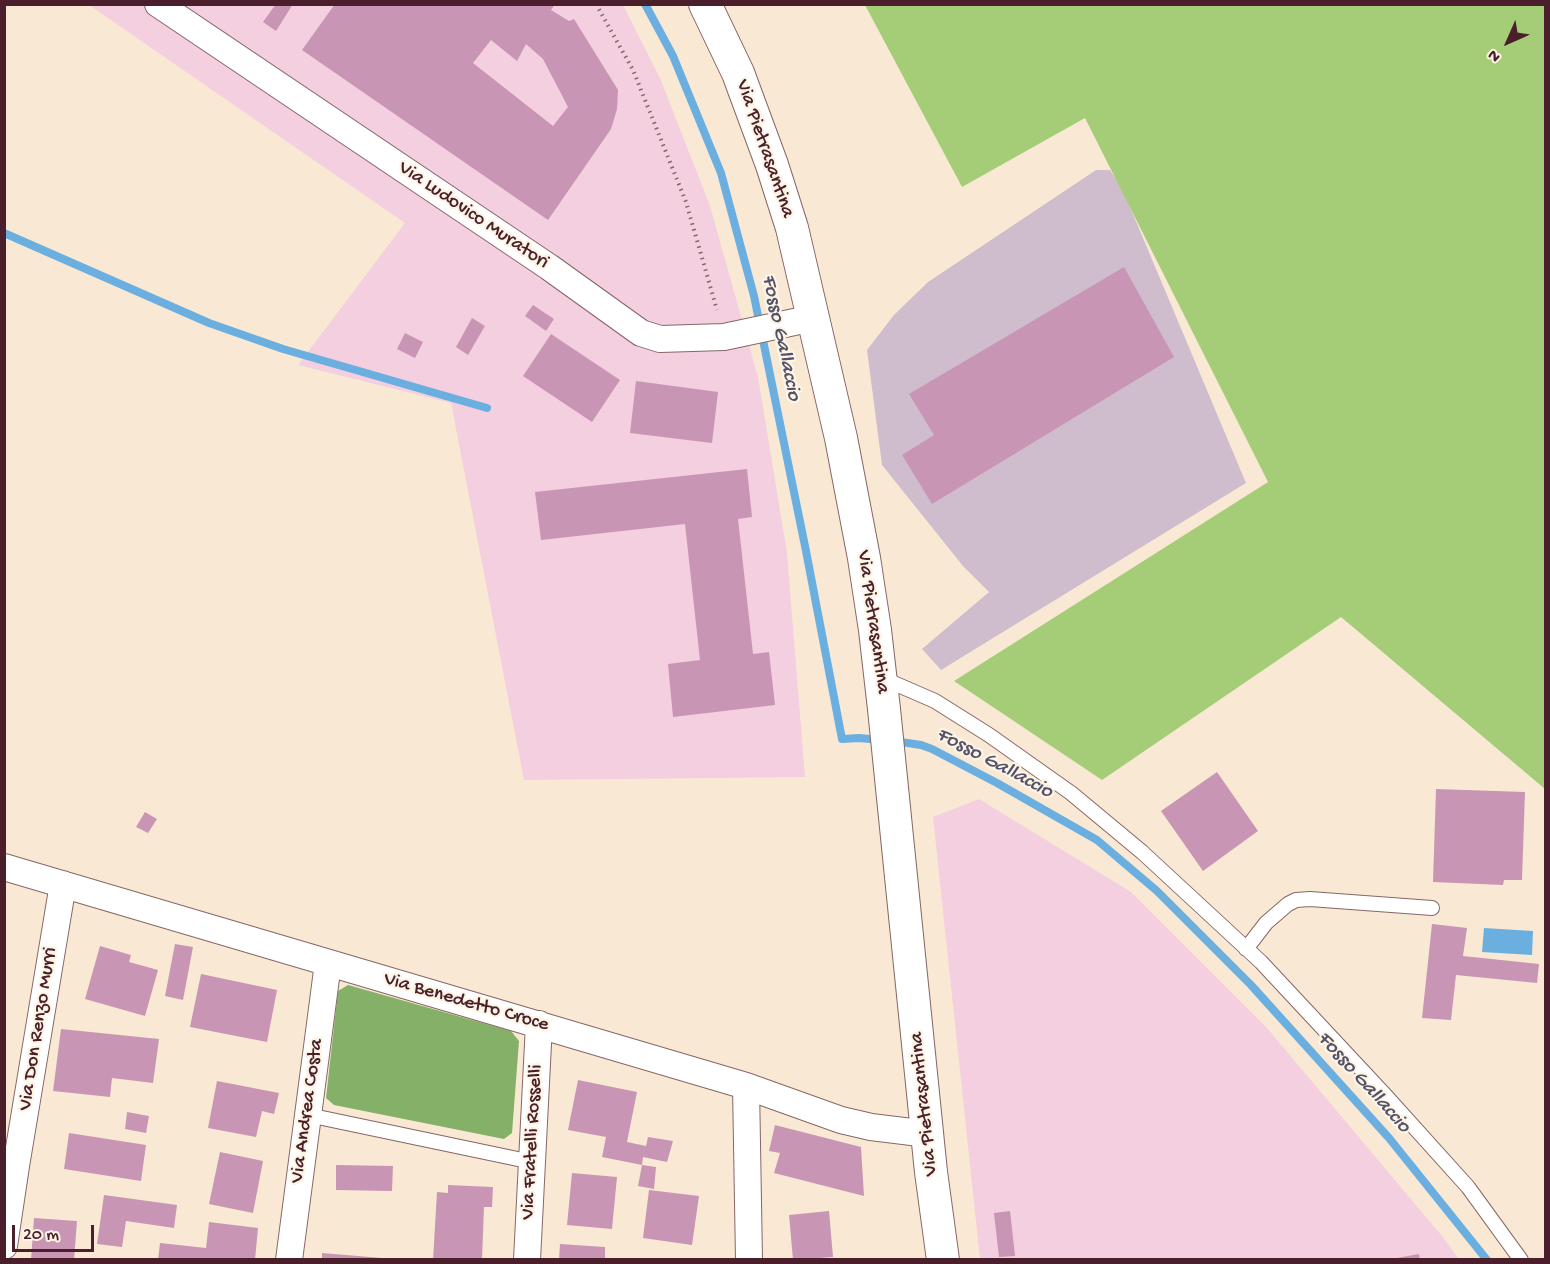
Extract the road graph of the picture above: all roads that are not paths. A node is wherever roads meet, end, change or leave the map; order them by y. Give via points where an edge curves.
1 (158, 4) edge
2 (705, 4) edge
3 (813, 318) junction
4 (880, 677) junction
5 (4, 867) edge
6 (63, 884) junction
7 (1432, 908) dead end
8 (1246, 949) junction
9 (328, 963) junction
10 (539, 1024) junction
11 (746, 1086) junction
12 (308, 1115) junction
13 (928, 1134) junction
14 (532, 1162) junction
15 (10, 1164) edge
16 (4, 1246) edge
17 (289, 1260) edge
18 (527, 1260) edge
19 (749, 1260) edge
20 (943, 1260) edge
21 (1521, 1260) edge

1 - 3 street, Via Ludovico Muratori via 641,333 660,339 728,336
2 - 3 street, Via Pietrasantina via 738,72 772,165 792,228
3 - 4 street, Via Pietrasantina via 843,448
4 - 8 lane via 935,701 1071,793 1142,852
4 - 13 street, Via Pietrasantina
5 - 6 street, Via Benedetto Croce
6 - 9 street, Via Benedetto Croce
6 - 15 street, Via Don Renzo Murri
7 - 8 lane via 1296,900 1266,923
8 - 21 lane via 1468,1187
9 - 10 street, Via Benedetto Croce
9 - 12 street, Via Andrea Costa
10 - 11 street, Via Benedetto Croce
10 - 14 street, Via Fratelli Rosselli
11 - 13 street, Via Benedetto Croce via 841,1120
11 - 19 street
12 - 14 lane
12 - 17 street, Via Andrea Costa
13 - 20 street, Via Pietrasantina
14 - 18 street, Via Fratelli Rosselli
15 - 16 street, Via Don Renzo Murri

